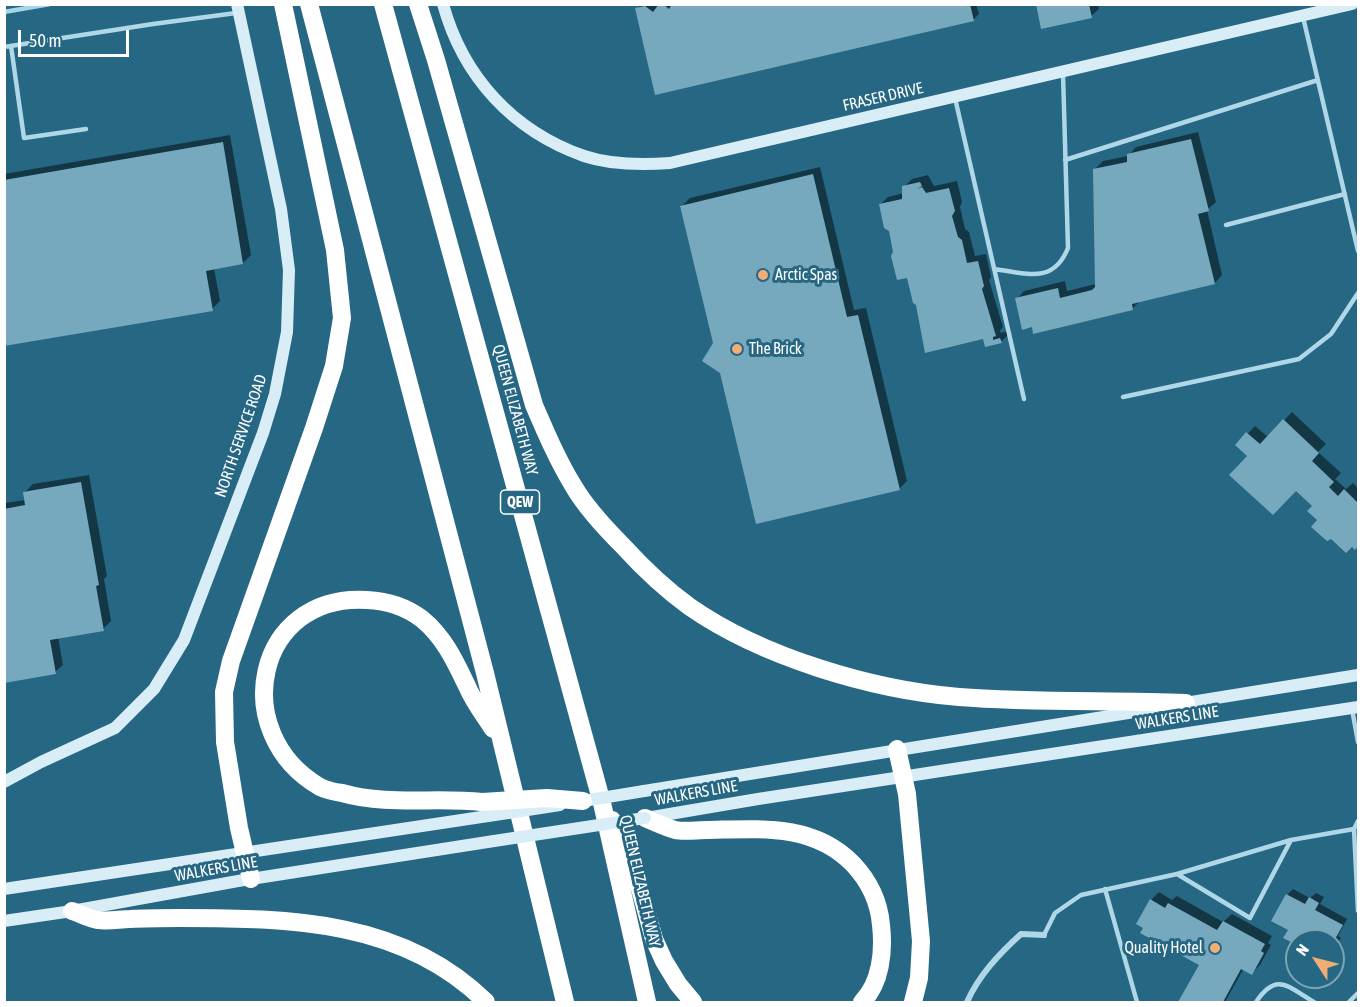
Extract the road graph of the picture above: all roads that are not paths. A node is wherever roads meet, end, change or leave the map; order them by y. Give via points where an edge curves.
1 (283, 4) edge
2 (309, 4) edge
3 (383, 4) edge
4 (418, 4) edge
5 (443, 4) edge
6 (1352, 4) edge
7 (238, 9) edge
8 (1302, 16) junction
9 (8, 46) edge
10 (1063, 72) junction
11 (1318, 80) junction
12 (955, 97) junction
13 (86, 129) dead end
14 (1065, 160) junction
15 (1345, 194) junction
16 (1226, 225) dead end
17 (1359, 251) edge
18 (994, 269) junction
19 (1359, 293) edge
20 (1123, 397) dead end
21 (1024, 399) dead end
22 (1359, 675) edge
23 (1186, 703) junction
24 (1355, 708) edge
25 (1359, 742) edge
26 (897, 749) junction
27 (903, 777) junction
28 (4, 782) edge
29 (583, 801) junction
30 (602, 803) junction
31 (645, 818) junction
32 (1359, 821) edge
33 (1353, 829) junction
34 (1291, 840) junction
35 (245, 852) junction
36 (1177, 874) junction
37 (251, 879) junction
38 (4, 889) edge
39 (1105, 889) junction
40 (72, 911) junction
41 (1359, 911) edge
42 (4, 921) edge
43 (1044, 935) joint
44 (1359, 993) edge
45 (486, 1002) edge
46 (564, 1002) edge
47 (647, 1002) edge
48 (693, 1002) edge
49 (862, 1002) edge
50 (913, 1002) edge
51 (967, 1002) edge
52 (1137, 1002) edge
53 (1256, 1002) edge
54 (1314, 1002) edge
55 (1349, 1002) edge

1 - 35 highway via 335,250 342,318 333,366 314,428 231,661 224,692 225,742
2 - 46 highway via 485,673
3 - 30 highway, QUEEN ELIZABETH WAY / QEW
4 - 23 highway via 534,405 574,488 640,565 690,607 726,629 836,674 958,697
5 - 12 main road, FRASER DRIVE via 477,78 535,134 586,157 642,165 670,163
6 - 8 main road, FRASER DRIVE
7 - 9 lane
7 - 28 main road, NORTH SERVICE ROAD via 281,209 289,270 287,332 275,394 184,640 154,689 115,728
8 - 10 main road, FRASER DRIVE
8 - 11 lane
9 - 13 lane via 24,138
10 - 12 main road, FRASER DRIVE
10 - 14 lane
11 - 14 lane
11 - 15 lane
12 - 18 lane
14 - 18 lane via 1068,248 1063,260 1039,275
15 - 16 lane
15 - 17 lane
18 - 21 lane
19 - 20 lane via 1331,334 1299,359
22 - 23 main road, WALKERS LINE
23 - 26 main road, WALKERS LINE
24 - 25 lane
24 - 27 main road, WALKERS LINE
26 - 27 highway
26 - 29 main road, WALKERS LINE, bridge
27 - 31 main road, WALKERS LINE
27 - 50 highway via 921,941
29 - 35 main road, WALKERS LINE, bridge
29 - 46 highway, bridge via 547,798 482,802 384,801 322,788 299,773 270,731 263,702 264,676 280,639 292,624 316,607 346,599 382,600 406,608 439,636 495,731
30 - 47 highway, QUEEN ELIZABETH WAY / QEW
30 - 48 highway via 629,849 664,961
31 - 37 main road, WALKERS LINE, bridge
31 - 49 highway via 675,830 778,829 828,844 846,857 872,891 882,928 879,969
32 - 33 lane
33 - 34 lane
33 - 41 lane
34 - 36 lane
34 - 36 lane via 1250,918
35 - 37 highway
35 - 38 main road, WALKERS LINE
36 - 39 lane
37 - 40 main road, WALKERS LINE
39 - 43 lane via 1081,895 1055,913
39 - 52 lane
40 - 42 main road, WALKERS LINE
40 - 45 highway via 99,920 234,918 341,928 375,936 440,966
43 - 51 street via 1021,934 997,956
44 - 55 lane
53 - 54 lane via 1265,989 1284,984

